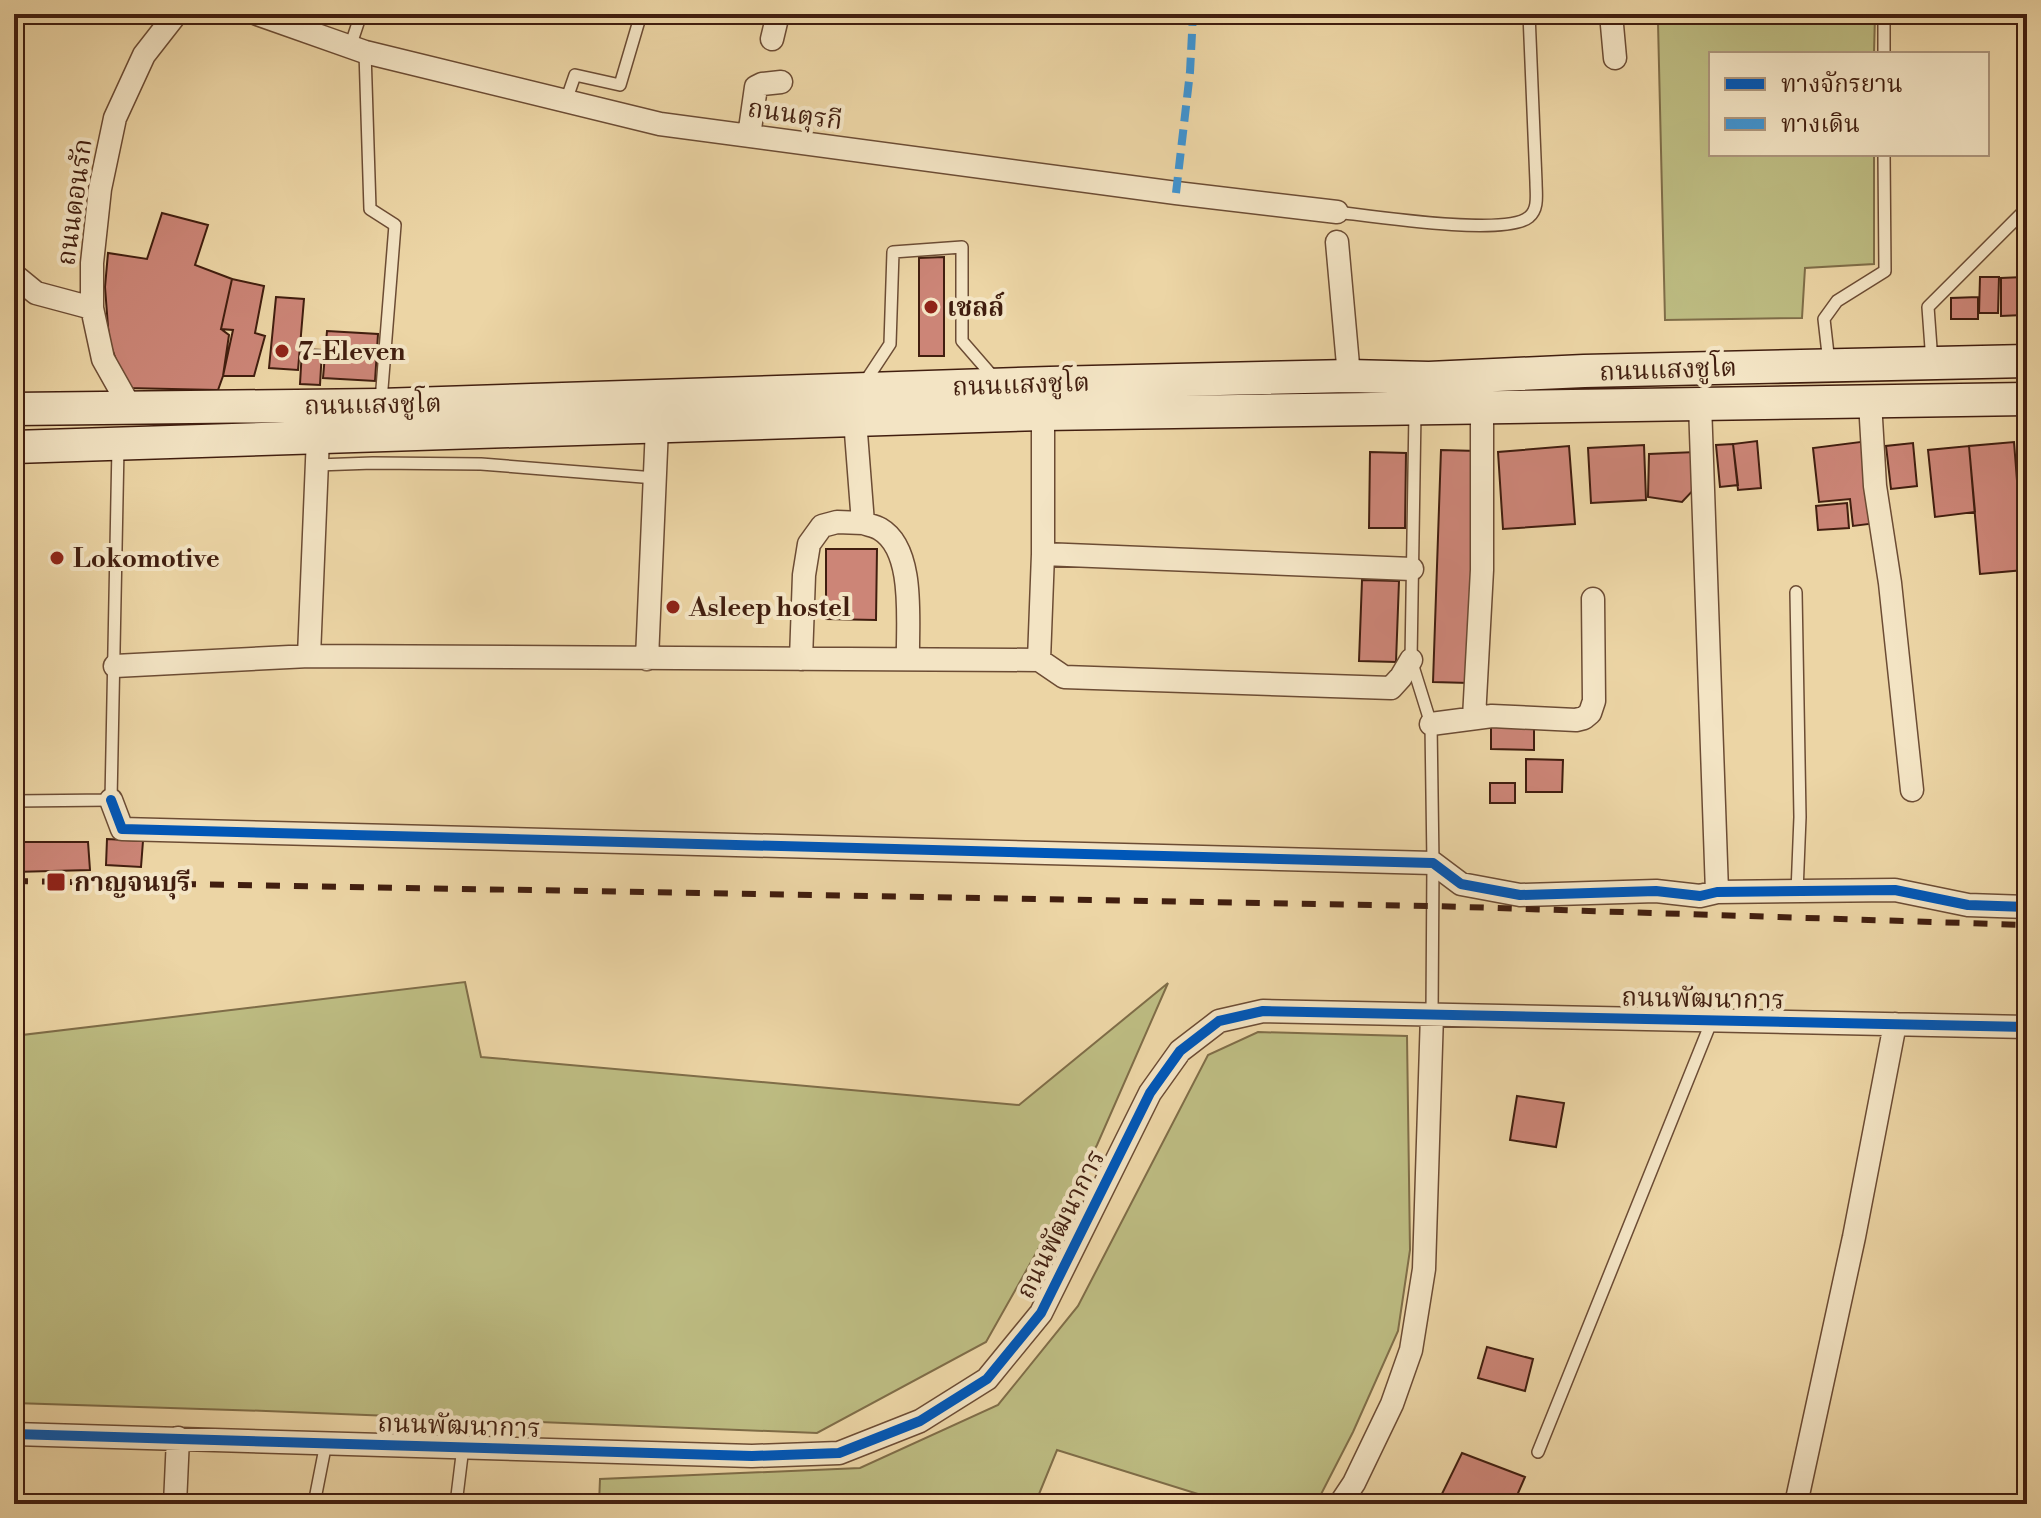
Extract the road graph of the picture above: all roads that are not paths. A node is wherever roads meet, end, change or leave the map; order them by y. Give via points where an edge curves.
1 (176, 14) edge
2 (257, 14) edge
3 (361, 14) edge
4 (641, 14) edge
5 (778, 14) edge
6 (1529, 14) edge
7 (1611, 14) edge
8 (1884, 14) edge
9 (772, 39) dead end
10 (357, 49) junction
11 (1884, 52) edge
12 (1615, 58) dead end
13 (781, 82) dead end
14 (566, 101) junction
15 (749, 136) junction
16 (1884, 156) edge
17 (2027, 208) edge
18 (1337, 212) joint
19 (1337, 242) dead end
20 (14, 275) edge
21 (92, 308) junction
22 (2027, 361) edge
23 (1932, 363) junction
24 (1829, 365) junction
25 (1584, 371) junction
26 (1349, 376) junction
27 (1000, 385) junction
28 (1046, 398) junction
29 (2027, 399) edge
30 (1870, 402) junction
31 (1700, 404) junction
32 (380, 405) junction
33 (858, 405) junction
34 (1585, 405) junction
35 (130, 407) junction
36 (1482, 407) junction
37 (743, 408) junction
38 (1416, 408) junction
39 (14, 409) edge
40 (657, 427) junction
41 (118, 442) junction
42 (14, 447) edge
43 (318, 451) junction
44 (655, 478) junction
45 (863, 523) junction
46 (1043, 554) junction
47 (1412, 569) junction
48 (1796, 592) dead end
49 (1593, 599) dead end
50 (2027, 604) edge
51 (2025, 654) edge
52 (309, 656) junction
53 (647, 659) junction
54 (801, 659) junction
55 (908, 659) junction
56 (1039, 660) junction
57 (1411, 660) junction
58 (115, 666) junction
59 (1474, 718) junction
60 (1431, 724) junction
61 (1912, 790) dead end
62 (111, 800) junction
63 (14, 801) edge
64 (1433, 863) junction
65 (1717, 892) junction
66 (1797, 892) junction
67 (2027, 907) edge
68 (1432, 1014) junction
69 (1712, 1020) junction
70 (1895, 1024) junction
71 (2027, 1027) edge
72 (14, 1434) edge
73 (178, 1438) junction
74 (326, 1443) junction
75 (463, 1447) junction
76 (1538, 1452) dead end
77 (175, 1504) edge
78 (314, 1504) edge
79 (456, 1504) edge
80 (1340, 1504) edge
81 (1796, 1504) edge

1 - 21 street, ถนนดอนรัก via 144,55 115,118 100,189
2 - 10 street, ถนนตุรกี
3 - 10 lane
4 - 14 lane via 620,85 575,75
5 - 9 street
6 - 18 lane via 1536,182 1536,209 1530,217 1509,224 1452,226
7 - 12 street
8 - 11 lane
10 - 14 street, ถนนตุรกี
10 - 32 lane via 370,209 395,225
13 - 15 street via 756,87
14 - 15 street, ถนนตุรกี via 660,124
15 - 18 street, ถนนตุรกี
16 - 24 lane via 1885,271 1837,301 1824,319
17 - 23 lane via 1928,307
19 - 26 street
20 - 21 street via 36,293
21 - 35 street, ถนนดอนรัก via 103,359
22 - 23 main road, ถนนแสงชูโต
23 - 24 main road, ถนนแสงชูโต
24 - 25 main road, ถนนแสงชูโต
25 - 26 main road, ถนนแสงชูโต
25 - 34 main road
26 - 28 main road, ถนนแสงชูโต
27 - 28 main road, ถนนแสงชูโต
27 - 33 main road, ถนนแสงชูโต
27 - 33 lane via 962,341 962,247 893,252 890,344
28 - 33 main road, ถนนแสงชูโต
28 - 38 main road, ถนนแสงชูโต
28 - 46 street
29 - 30 main road, ถนนแสงชูโต
30 - 31 main road, ถนนแสงชูโต
30 - 61 street via 1875,486
31 - 34 main road, ถนนแสงชูโต
31 - 65 street
32 - 35 main road, ถนนแสงชูโต
32 - 37 main road, ถนนแสงชูโต
33 - 37 main road, ถนนแสงชูโต
33 - 45 street
34 - 36 main road, ถนนแสงชูโต
35 - 39 main road, ถนนแสงชูโต
36 - 38 main road, ถนนแสงชูโต
36 - 59 street via 1482,570
37 - 40 main road, ถนนแสงชูโต
38 - 47 lane
40 - 43 main road, ถนนแสงชูโต
40 - 44 street
41 - 42 main road, ถนนแสงชูโต
41 - 43 main road, ถนนแสงชูโต
41 - 58 lane
43 - 44 lane via 373,463 481,464
43 - 52 street
44 - 53 street
45 - 54 street via 822,526 809,544
45 - 55 street via 882,530 901,556 907,578
46 - 47 street
46 - 56 street
47 - 57 lane
48 - 66 lane
49 - 59 street via 1590,713 1576,720
50 - 51 lane
52 - 53 street
52 - 58 street
53 - 54 street
54 - 55 street
55 - 56 street
56 - 57 street via 1064,677 1391,688
57 - 60 lane
58 - 62 lane
59 - 60 street
60 - 64 lane
62 - 63 lane
62 - 64 street via 122,829
64 - 65 street via 1461,884 1520,895
64 - 68 lane
65 - 66 street
66 - 67 street via 1895,890 1968,905
68 - 69 street, ถนนพัฒนาการ
68 - 75 street, ถนนพัฒนาการ via 1263,1011 1219,1021 1180,1051 1150,1093 1041,1313 987,1379 920,1421 839,1453 752,1456
68 - 80 street via 1424,1269 1411,1350 1392,1404
69 - 70 street, ถนนพัฒนาการ
69 - 76 lane
70 - 71 street, ถนนพัฒนาการ
70 - 81 street
72 - 73 street, ถนนพัฒนาการ
73 - 74 street, ถนนพัฒนาการ
73 - 77 street
74 - 75 street, ถนนพัฒนาการ
74 - 78 lane
75 - 79 lane

